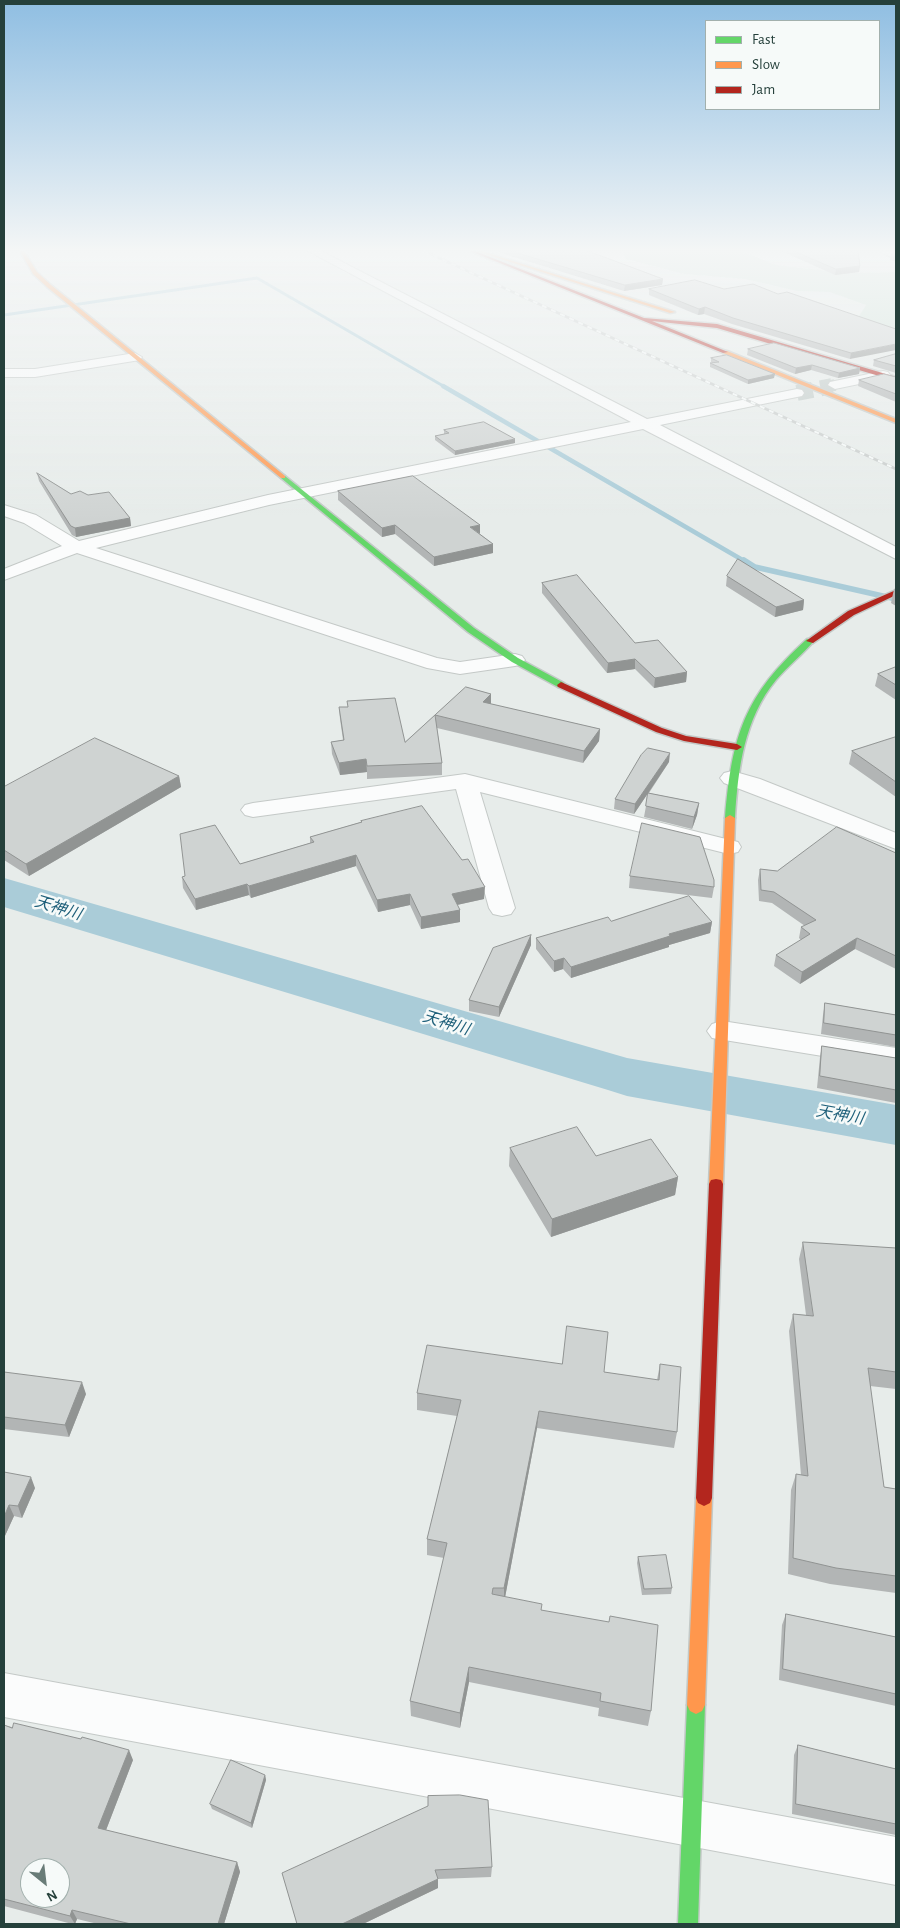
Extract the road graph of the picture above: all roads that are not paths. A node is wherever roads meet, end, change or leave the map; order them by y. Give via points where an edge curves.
1 (116, 341) edge
2 (487, 341) edge
3 (700, 341) edge
4 (766, 341) edge
5 (135, 357) junction
6 (878, 359) edge
7 (849, 366) junction
8 (4, 373) edge
9 (889, 378) edge
10 (835, 385) tunnel mouth
11 (797, 393) tunnel mouth
12 (896, 421) edge
13 (647, 424) junction
14 (302, 492) junction
15 (4, 510) edge
16 (76, 547) junction
17 (896, 554) edge
18 (4, 575) edge
19 (896, 592) edge
20 (515, 660) junction
21 (737, 747) junction
22 (732, 778) junction
23 (465, 781) junction
24 (253, 810) dead end
25 (896, 842) edge
26 (729, 847) junction
27 (502, 908) dead end
28 (722, 1031) junction
29 (896, 1058) edge
30 (4, 1694) edge
31 (692, 1823) junction
32 (896, 1861) edge
33 (688, 1924) edge

1 - 5 main road
2 - 13 street
3 - 12 main road
4 - 7 main road
5 - 8 street via 35,373
5 - 14 main road
6 - 7 street
7 - 9 main road
9 - 10 street
11 - 13 street
13 - 14 street
13 - 17 street
14 - 16 street
14 - 20 main road via 471,630
15 - 16 street via 30,519
16 - 18 street
16 - 20 street via 434,664 460,668
19 - 21 main road via 848,616 795,653 759,696
20 - 21 main road via 558,685 659,730
21 - 22 main road
22 - 25 street
22 - 26 main road
23 - 24 street
23 - 26 street
23 - 27 street
26 - 28 main road
28 - 29 street
28 - 31 main road
30 - 31 street
31 - 32 street
31 - 33 main road

